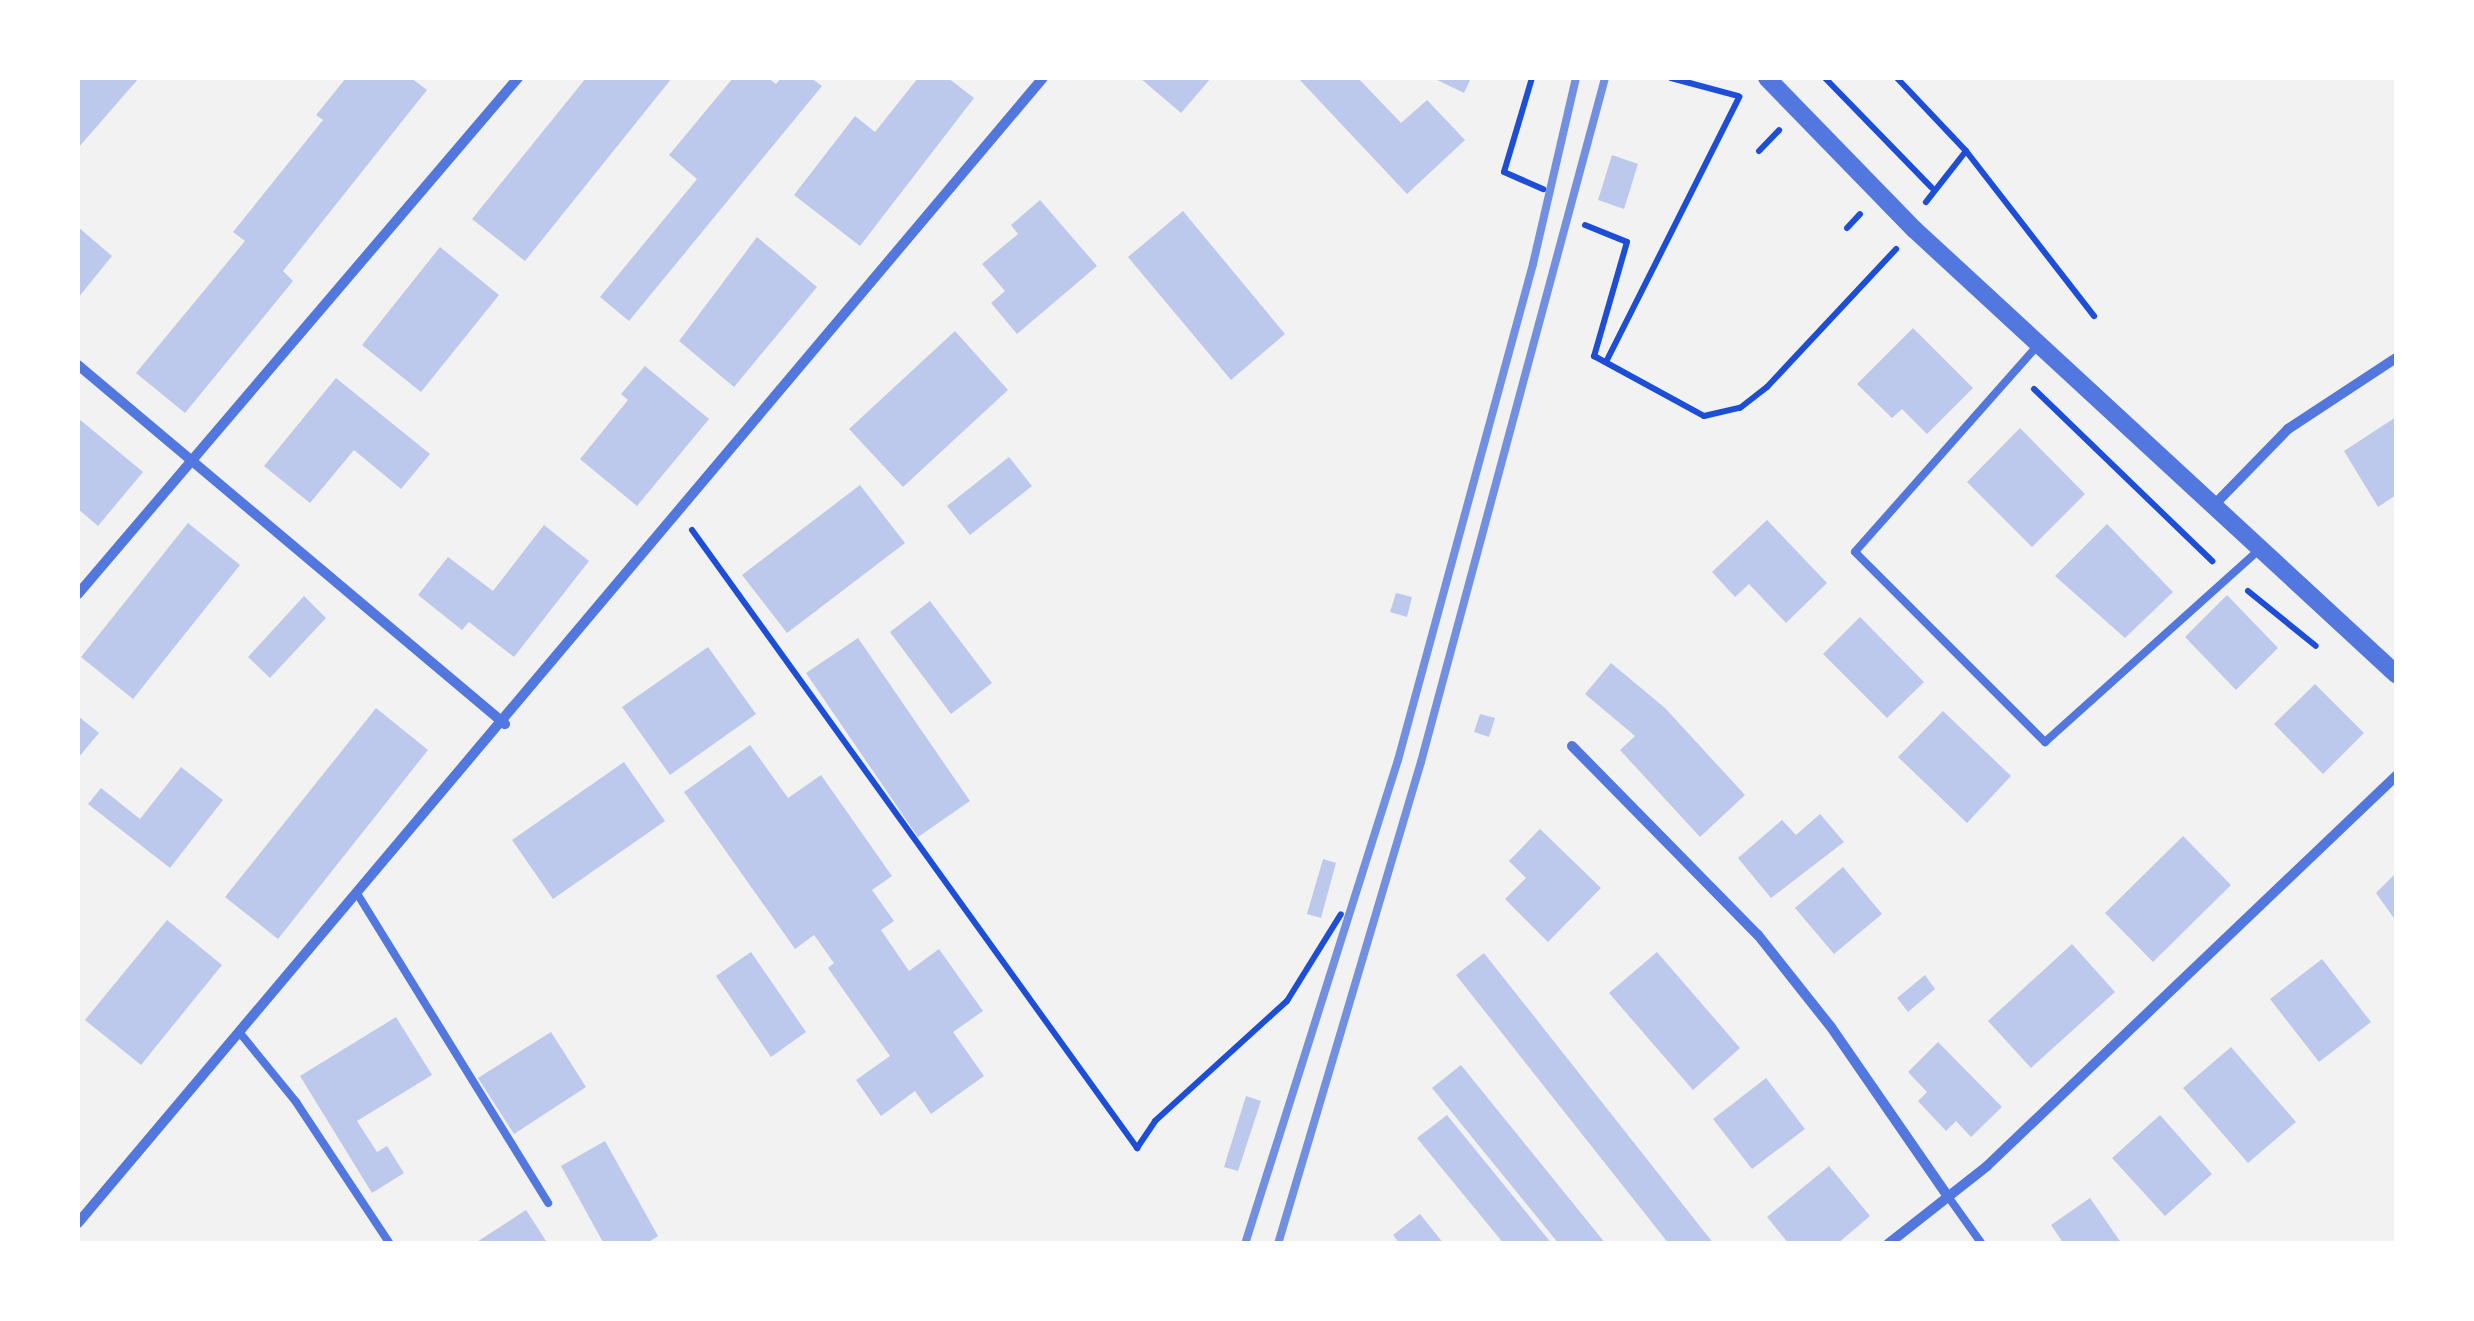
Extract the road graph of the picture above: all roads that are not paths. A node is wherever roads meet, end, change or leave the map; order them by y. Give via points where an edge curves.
1 (518, 78) edge
2 (1026, 78) edge
3 (1768, 78) edge
4 (1039, 82) edge
5 (2038, 345) junction
6 (2396, 358) edge
7 (78, 365) edge
8 (190, 459) junction
9 (2216, 502) junction
10 (2261, 548) junction
11 (78, 594) edge
12 (2396, 674) edge
13 (505, 724) junction
14 (1572, 746) dead end
15 (2396, 776) edge
16 (358, 895) junction
17 (240, 1033) junction
18 (1947, 1195) junction
19 (548, 1203) dead end
20 (78, 1224) edge
21 (390, 1244) edge
22 (1888, 1244) edge
23 (1982, 1244) edge

1 - 8 street
2 - 4 street
3 - 5 street
4 - 13 street via 677,509
5 - 9 street
5 - 10 lane via 1855,552 2045,742
6 - 9 street via 2288,429
7 - 8 street
8 - 11 street
8 - 13 street
9 - 10 street
10 - 12 street
13 - 16 street
14 - 18 street via 1758,935
15 - 18 street via 1988,1166
16 - 17 street
16 - 19 lane
17 - 20 street
17 - 21 lane via 296,1102
18 - 22 street
18 - 23 lane

